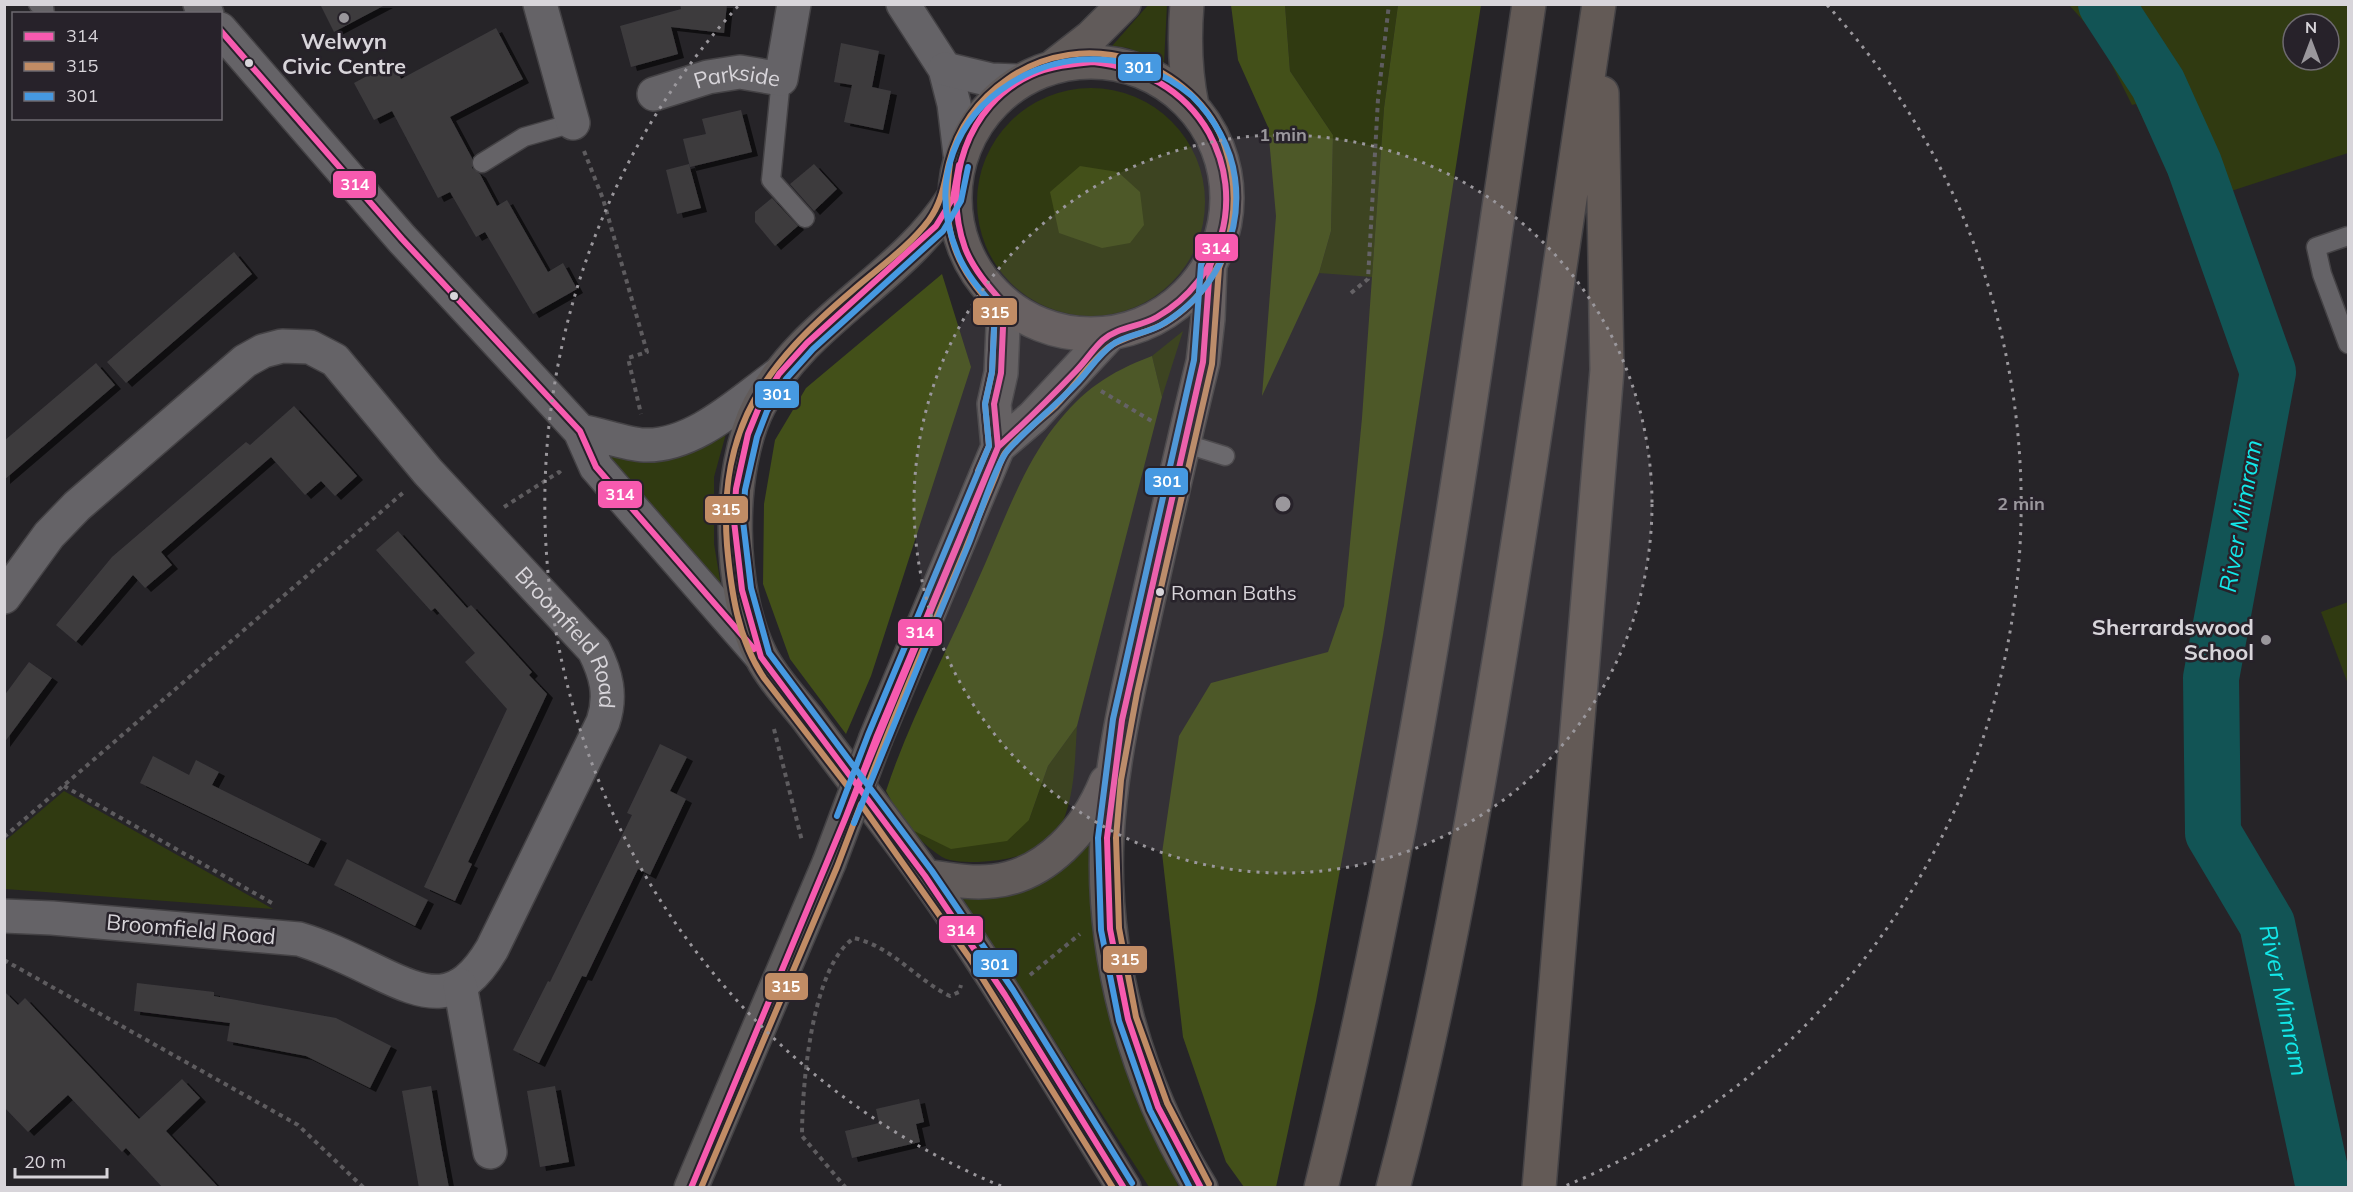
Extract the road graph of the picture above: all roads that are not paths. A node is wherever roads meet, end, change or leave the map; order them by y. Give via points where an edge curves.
1 (540, 4) edge
2 (794, 4) edge
3 (903, 4) edge
4 (1124, 4) edge
5 (1187, 4) edge
6 (1529, 4) edge
7 (1600, 4) edge
8 (222, 31) edge
9 (1051, 68) junction
10 (945, 69) junction
11 (781, 79) junction
12 (1019, 81) junction
13 (654, 94) dead end
14 (1192, 106) junction
15 (573, 123) joint
16 (960, 154) junction
17 (482, 163) dead end
18 (953, 198) junction
19 (805, 218) dead end
20 (2349, 236) edge
21 (1210, 266) junction
22 (1004, 303) junction
23 (1110, 334) junction
24 (2349, 344) edge
25 (779, 374) junction
26 (580, 431) junction
27 (1183, 443) junction
28 (998, 447) junction
29 (1225, 456) dead end
30 (4, 597) edge
31 (761, 657) junction
32 (1117, 755) junction
33 (925, 876) junction
34 (4, 916) edge
35 (460, 986) junction
36 (489, 1152) dead end
37 (1396, 1178) edge
38 (691, 1188) edge
39 (1124, 1188) edge
40 (1201, 1188) edge
41 (1320, 1188) edge
42 (1539, 1188) edge

1 - 15 street
2 - 11 street, Parkside
3 - 10 street
4 - 9 main road via 1091,37
5 - 14 main road via 1186,76
6 - 41 highway via 1450,530 1403,803
7 - 37 highway via 1548,357 1470,837
7 - 42 highway via 1607,370
8 - 26 street via 402,239
9 - 12 main road
9 - 14 main road via 1089,61 1127,66 1162,81
10 - 12 street via 991,80
10 - 16 street
11 - 13 street, Parkside via 740,72 708,77
11 - 19 lane via 771,180
12 - 16 main road via 983,113
14 - 21 main road via 1221,155 1227,183 1227,211
15 - 17 lane via 525,137
16 - 18 main road
18 - 22 main road via 957,231 968,261 987,288
18 - 25 main road via 930,232 807,342
20 - 24 lane via 2316,247 2322,274
21 - 23 main road via 1174,307 1152,320
21 - 27 main road via 1203,362
22 - 23 main road via 1053,328 1078,334
22 - 28 main road via 1001,373 994,404
23 - 28 main road via 1033,417
25 - 26 street via 687,436 663,444 642,445
25 - 31 main road via 748,434 736,489 734,521 742,590
26 - 31 street via 596,467
27 - 29 lane
27 - 32 main road
28 - 38 main road, bridge via 876,738 816,855
30 - 35 street, Broomfield Road via 77,506 245,361 282,346 310,347 335,360 428,472 594,650 603,669 608,698 603,722 492,949 482,966
31 - 33 main road
32 - 33 main road via 1095,808 1083,825 1036,867 1015,877 993,881
32 - 40 main road via 1110,804 1107,879 1117,970 1137,1051
33 - 39 main road via 1005,995
34 - 35 street, Broomfield Road via 299,939 324,946 410,988 435,992
35 - 36 street

